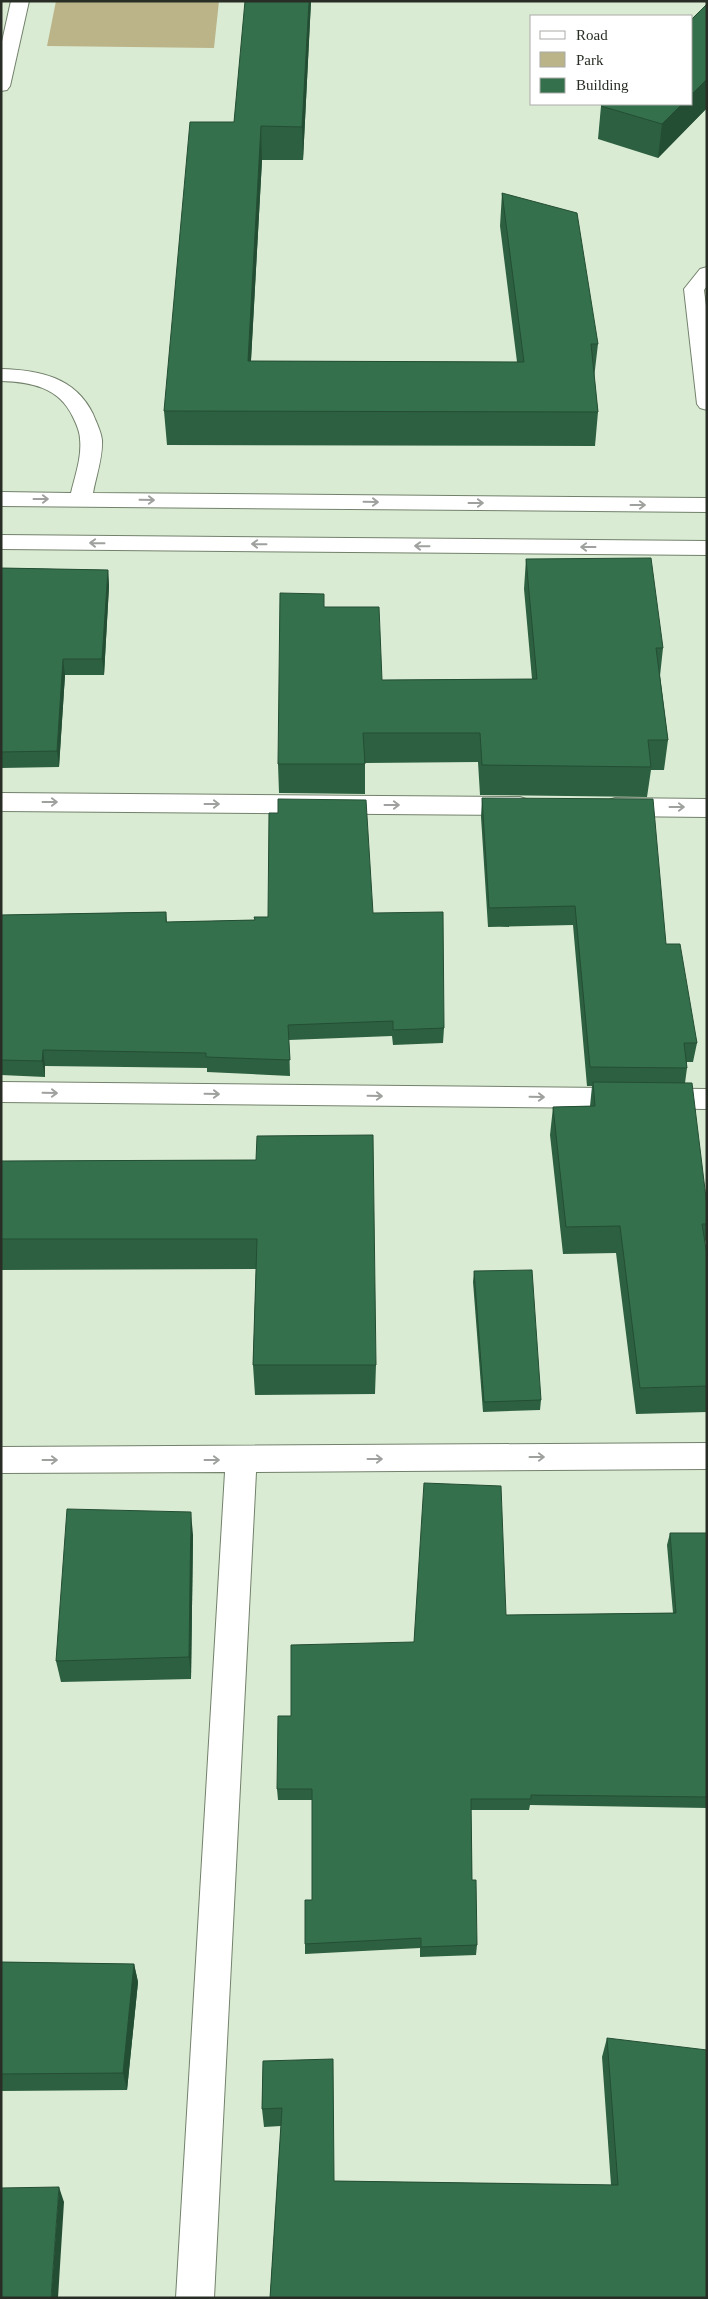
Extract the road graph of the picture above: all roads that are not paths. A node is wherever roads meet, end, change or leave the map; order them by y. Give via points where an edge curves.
1 (20, 1) edge
2 (1, 86) edge
3 (707, 273) edge
4 (1, 374) edge
5 (707, 404) edge
6 (1, 498) edge
7 (81, 499) junction
8 (707, 505) edge
9 (1, 542) edge
10 (707, 548) edge
11 (1, 802) edge
12 (538, 806) edge
13 (598, 807) edge
14 (707, 808) edge
15 (1, 1092) edge
16 (707, 1099) edge
17 (707, 1456) edge
18 (1, 1460) edge
19 (241, 1460) junction
20 (196, 2298) edge

1 - 2 street
3 - 5 street via 694,289
4 - 7 street via 49,381 68,393 80,407 91,438
6 -> 7 street
7 -> 8 street
10 -> 9 street
11 -> 12 street
13 -> 14 street
15 -> 16 street
19 -> 17 street
18 -> 19 street
19 - 20 street

